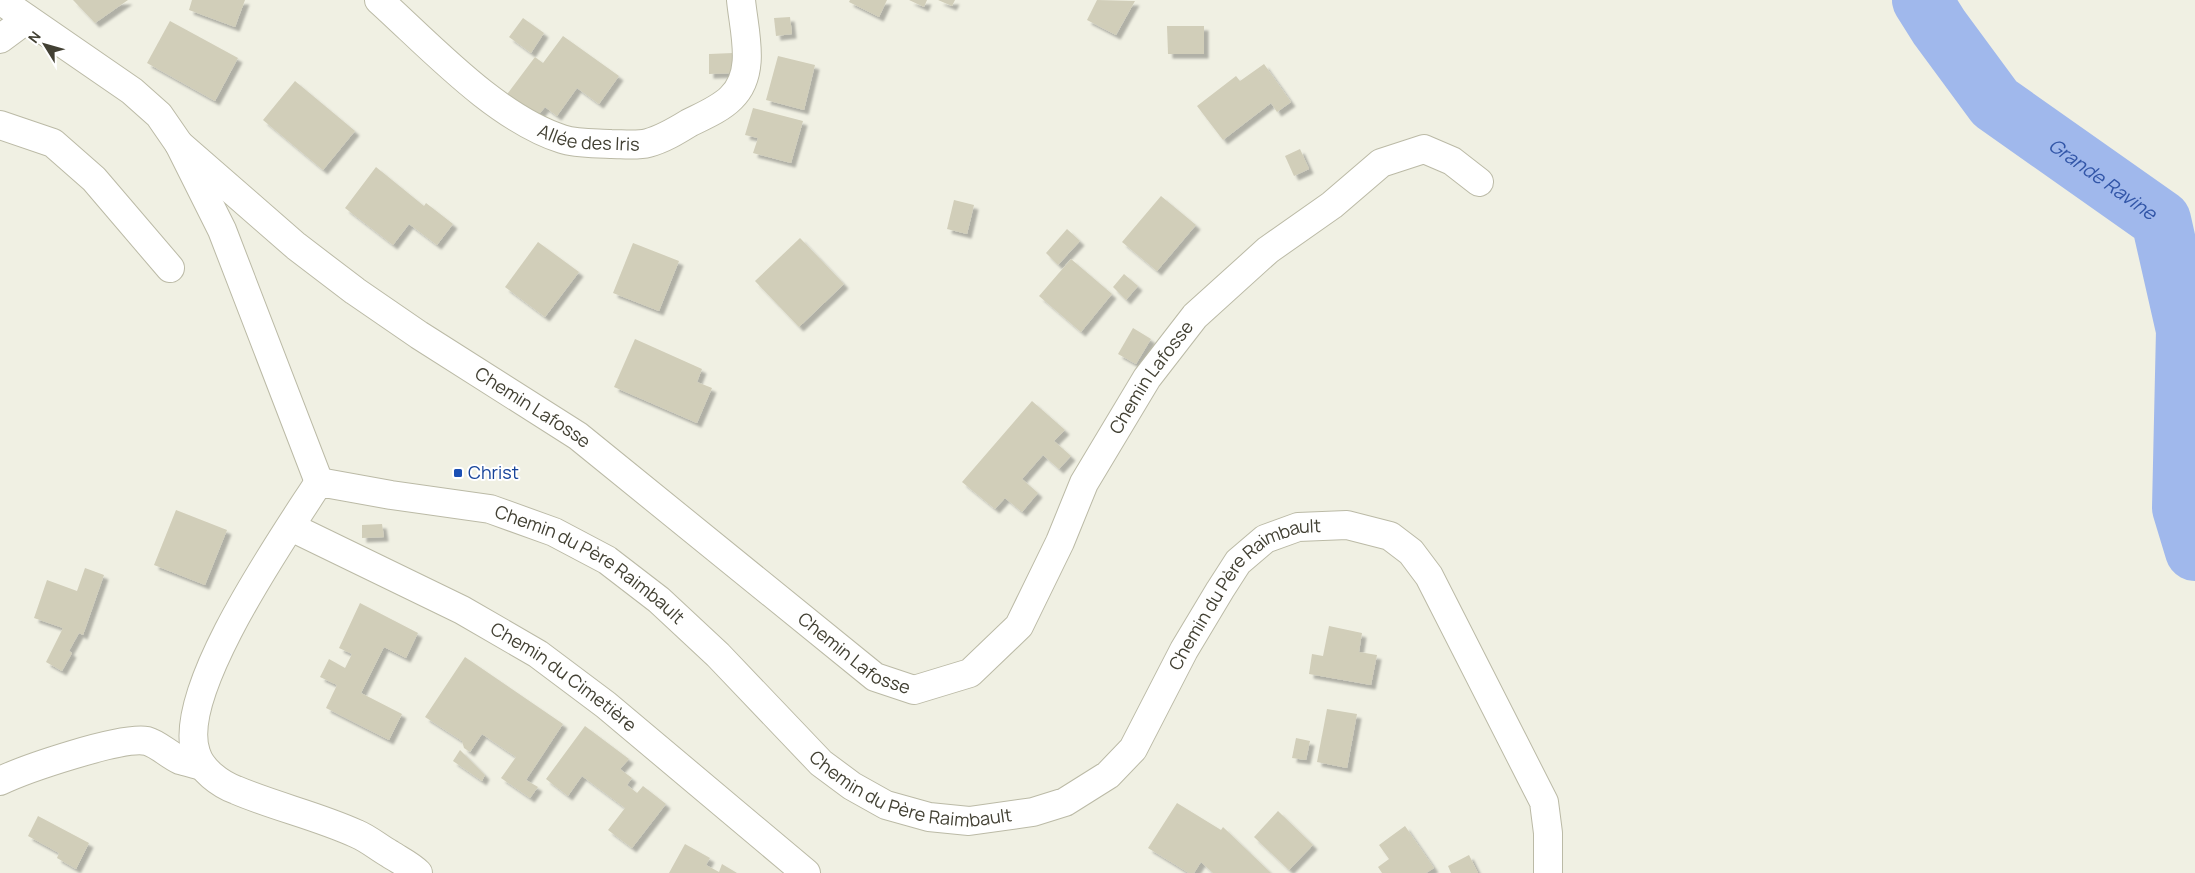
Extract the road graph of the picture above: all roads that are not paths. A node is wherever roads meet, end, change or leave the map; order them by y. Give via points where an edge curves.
1 (0, 0) edge
2 (379, 0) edge
3 (742, 0) edge
4 (27, 19) junction
5 (0, 39) edge
6 (0, 126) edge
7 (179, 144) junction
8 (1479, 182) dead end
9 (170, 268) dead end
10 (320, 482) junction
11 (291, 527) junction
12 (202, 766) junction
13 (0, 781) edge
14 (418, 873) edge
15 (806, 873) edge
16 (1548, 873) edge

1 - 4 street
2 - 3 street, Allée des Iris via 469,81 513,115 564,140 625,144 646,144 664,137 731,98 746,77
4 - 5 street
4 - 7 street via 132,91 159,116
6 - 9 street via 53,143 94,179
7 - 8 street, Chemin Lafosse via 296,246 355,291 578,436 875,678 914,690 970,673 1019,626 1060,542 1084,483 1147,378 1195,316 1268,250 1332,205 1381,163 1424,149 1452,161
7 - 10 street via 222,230
10 - 11 street
10 - 16 street, Chemin du Père Raimbault via 490,509 554,532 607,560 659,600 718,655 821,763 852,786 886,806 929,817 969,821 1033,812 1065,802 1108,775 1133,749 1184,650 1238,562 1265,539 1298,527 1347,524 1390,536 1410,552 1428,576 1544,802
11 - 12 street via 239,611 211,666 198,703 194,733 195,752
11 - 15 street, Chemin du Cimetière via 462,610 538,654 606,705
12 - 13 street via 180,760 147,741 128,741 27,769
12 - 14 street via 234,790 358,834

